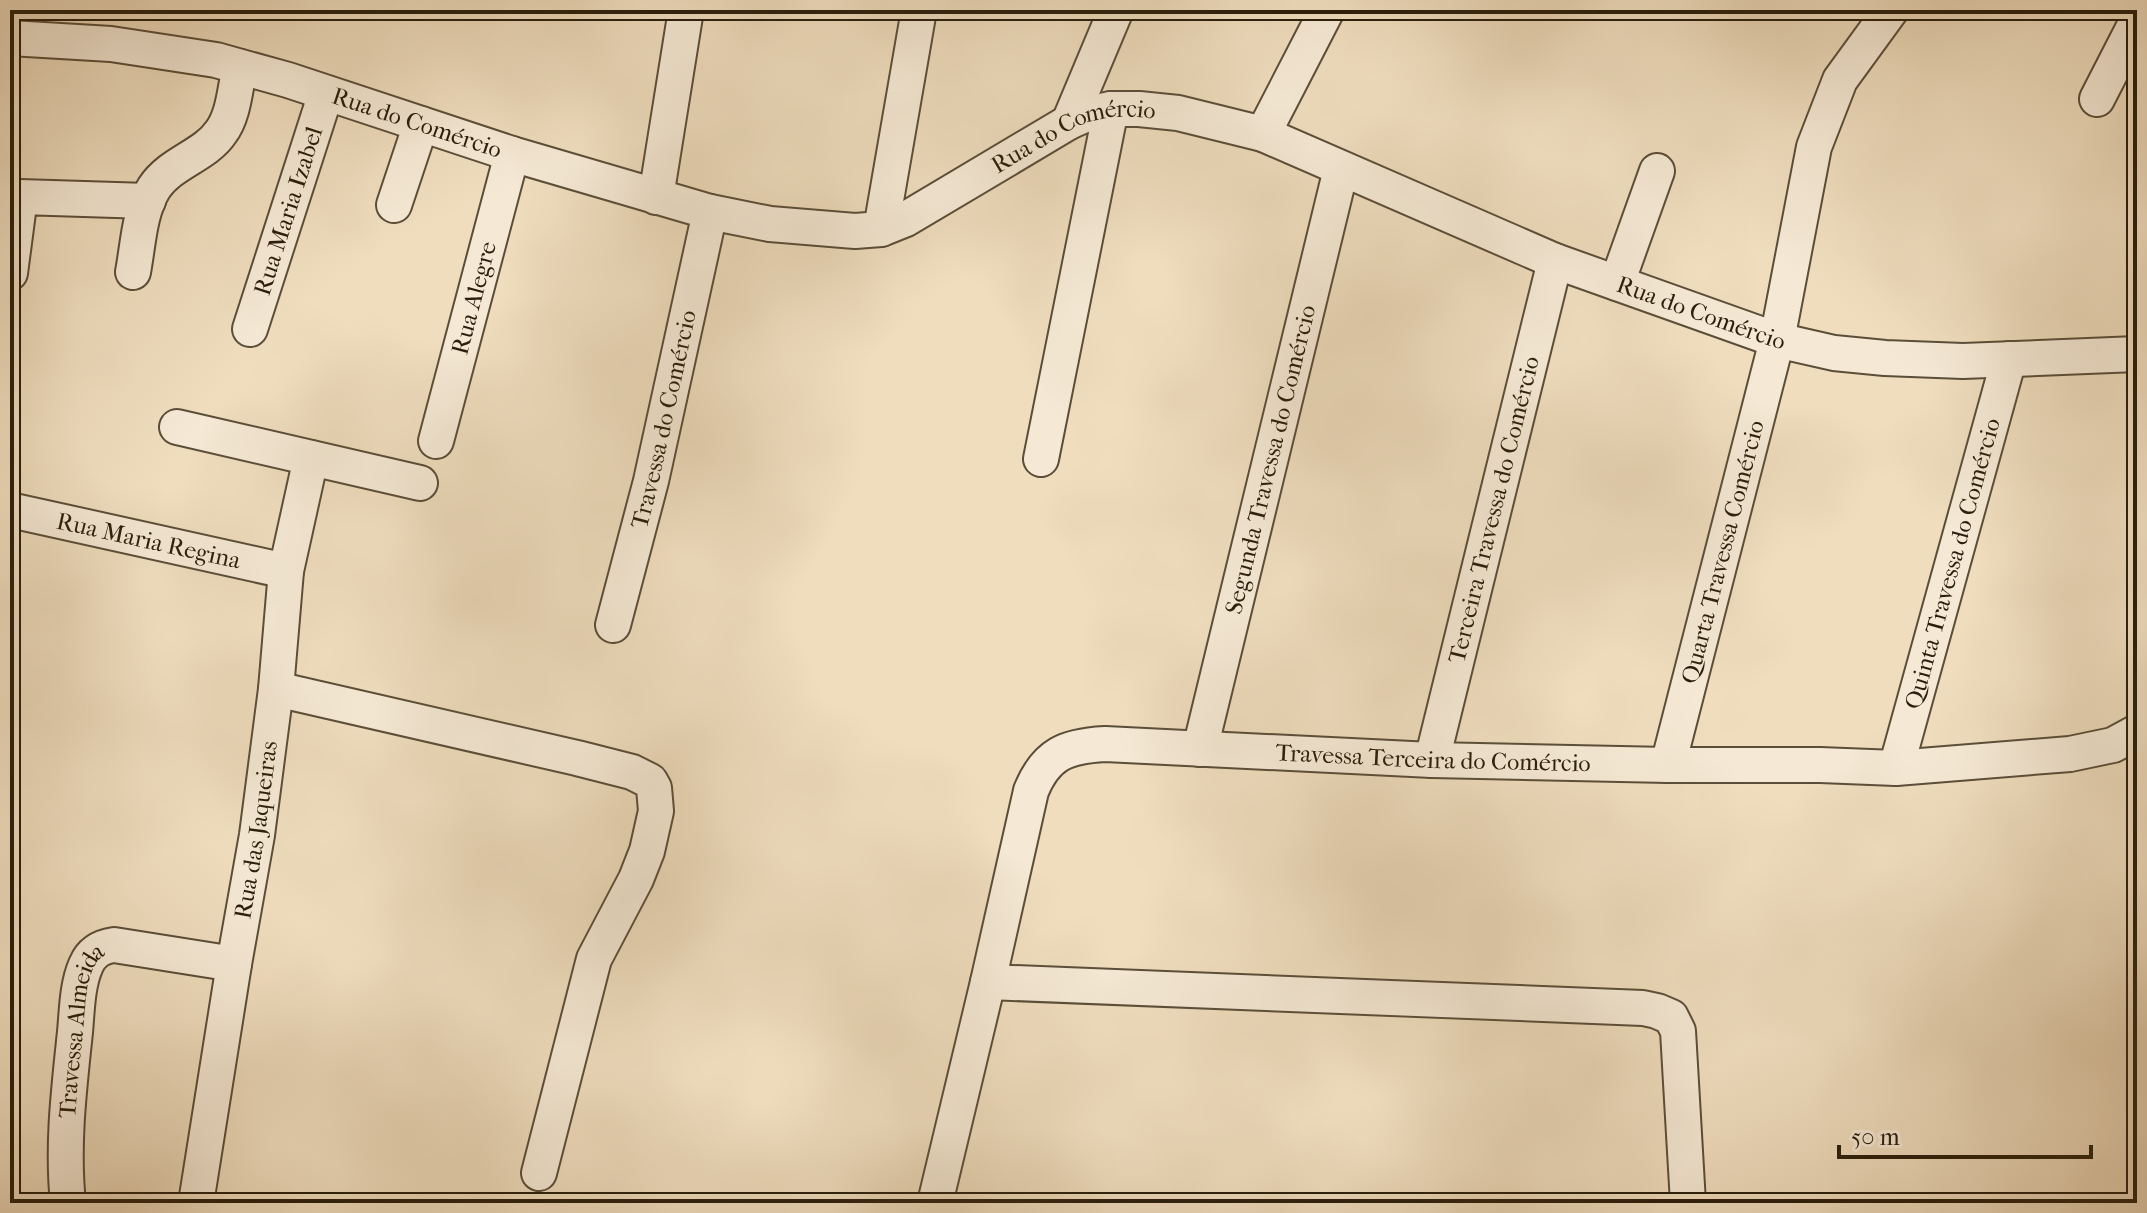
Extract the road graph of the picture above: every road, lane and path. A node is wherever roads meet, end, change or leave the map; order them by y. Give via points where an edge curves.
1 (686, 10) edge
2 (919, 10) edge
3 (1116, 10) edge
4 (1327, 10) edge
5 (1891, 10) edge
6 (2137, 21) edge
7 (21, 29) edge
8 (240, 67) junction
9 (326, 93) junction
10 (2097, 99) dead end
11 (1111, 109) junction
12 (1069, 122) junction
13 (421, 124) junction
14 (1263, 134) junction
15 (512, 154) junction
16 (1341, 169) junction
17 (1657, 171) dead end
18 (656, 197) junction
19 (148, 201) junction
20 (394, 205) dead end
21 (710, 212) junction
22 (881, 229) junction
23 (1555, 261) junction
24 (133, 272) dead end
25 (10, 273) edge
26 (1617, 283) junction
27 (250, 329) dead end
28 (1777, 340) junction
29 (2137, 354) edge
30 (2009, 359) junction
31 (177, 427) dead end
32 (436, 441) dead end
33 (311, 458) junction
34 (1041, 459) dead end
35 (420, 483) dead end
36 (10, 510) edge
37 (286, 571) junction
38 (613, 625) dead end
39 (276, 689) junction
40 (2137, 732) edge
41 (1200, 749) junction
42 (1432, 760) junction
43 (1668, 765) junction
44 (1896, 768) junction
45 (234, 964) junction
46 (988, 982) junction
47 (539, 1173) dead end
48 (68, 1203) edge
49 (196, 1203) edge
50 (935, 1203) edge
51 (1688, 1203) edge

1 - 18 street
2 - 22 street
3 - 12 street
4 - 14 street
5 - 28 street, Quarta Travessa Comércio via 1840,80 1814,147
6 - 10 street
7 - 8 street, Rua do Comércio
8 - 9 street, Rua do Comércio
8 - 19 street via 221,132 160,180
9 - 13 street, Rua do Comércio
9 - 27 street, Rua Maria Izabel
11 - 12 street, Rua do Comércio
11 - 14 street, Rua do Comércio via 1178,113
11 - 34 street
12 - 22 street, Rua do Comércio
13 - 15 street, Rua do Comércio
13 - 20 street
14 - 16 street, Rua do Comércio
15 - 18 street, Rua do Comércio
15 - 32 street, Rua Alegre
16 - 23 street, Rua do Comércio
16 - 41 street, Segunda Travessa do Comércio
17 - 26 street
18 - 21 street, Rua do Comércio
19 - 24 street
19 - 25 street via 20,197
21 - 22 street, Rua do Comércio via 770,224
21 - 38 street, Travessa do Comércio via 651,481
23 - 26 street, Rua do Comércio
23 - 42 street, Terceira Travessa do Comércio
26 - 28 street, Rua do Comércio
28 - 30 street, Rua do Comércio via 1885,358
28 - 43 street, Quarta Travessa Comércio
29 - 30 street, Rua do Comércio
30 - 44 street, Quinta Travessa do Comércio
31 - 33 street
33 - 35 street
33 - 37 street, Rua das Jaqueiras
36 - 37 street, Rua Maria Regina
37 - 39 street, Rua das Jaqueiras
39 - 45 street, Rua das Jaqueiras
39 - 47 street via 632,772 654,788 656,811 647,851 594,959
40 - 44 street, Travessa Terceira do Comércio via 2113,745 2070,754
41 - 42 street, Travessa Terceira do Comércio
41 - 46 street, Travessa Terceira do Comércio via 1105,744 1057,753 1031,791
42 - 43 street, Travessa Terceira do Comércio
43 - 44 street, Travessa Terceira do Comércio
45 - 48 street, Travessa Almeida via 114,945 96,951 86,963 65,1136
45 - 49 street, Rua das Jaqueiras
46 - 50 street
46 - 51 street via 1657,1011 1671,1017 1678,1031

